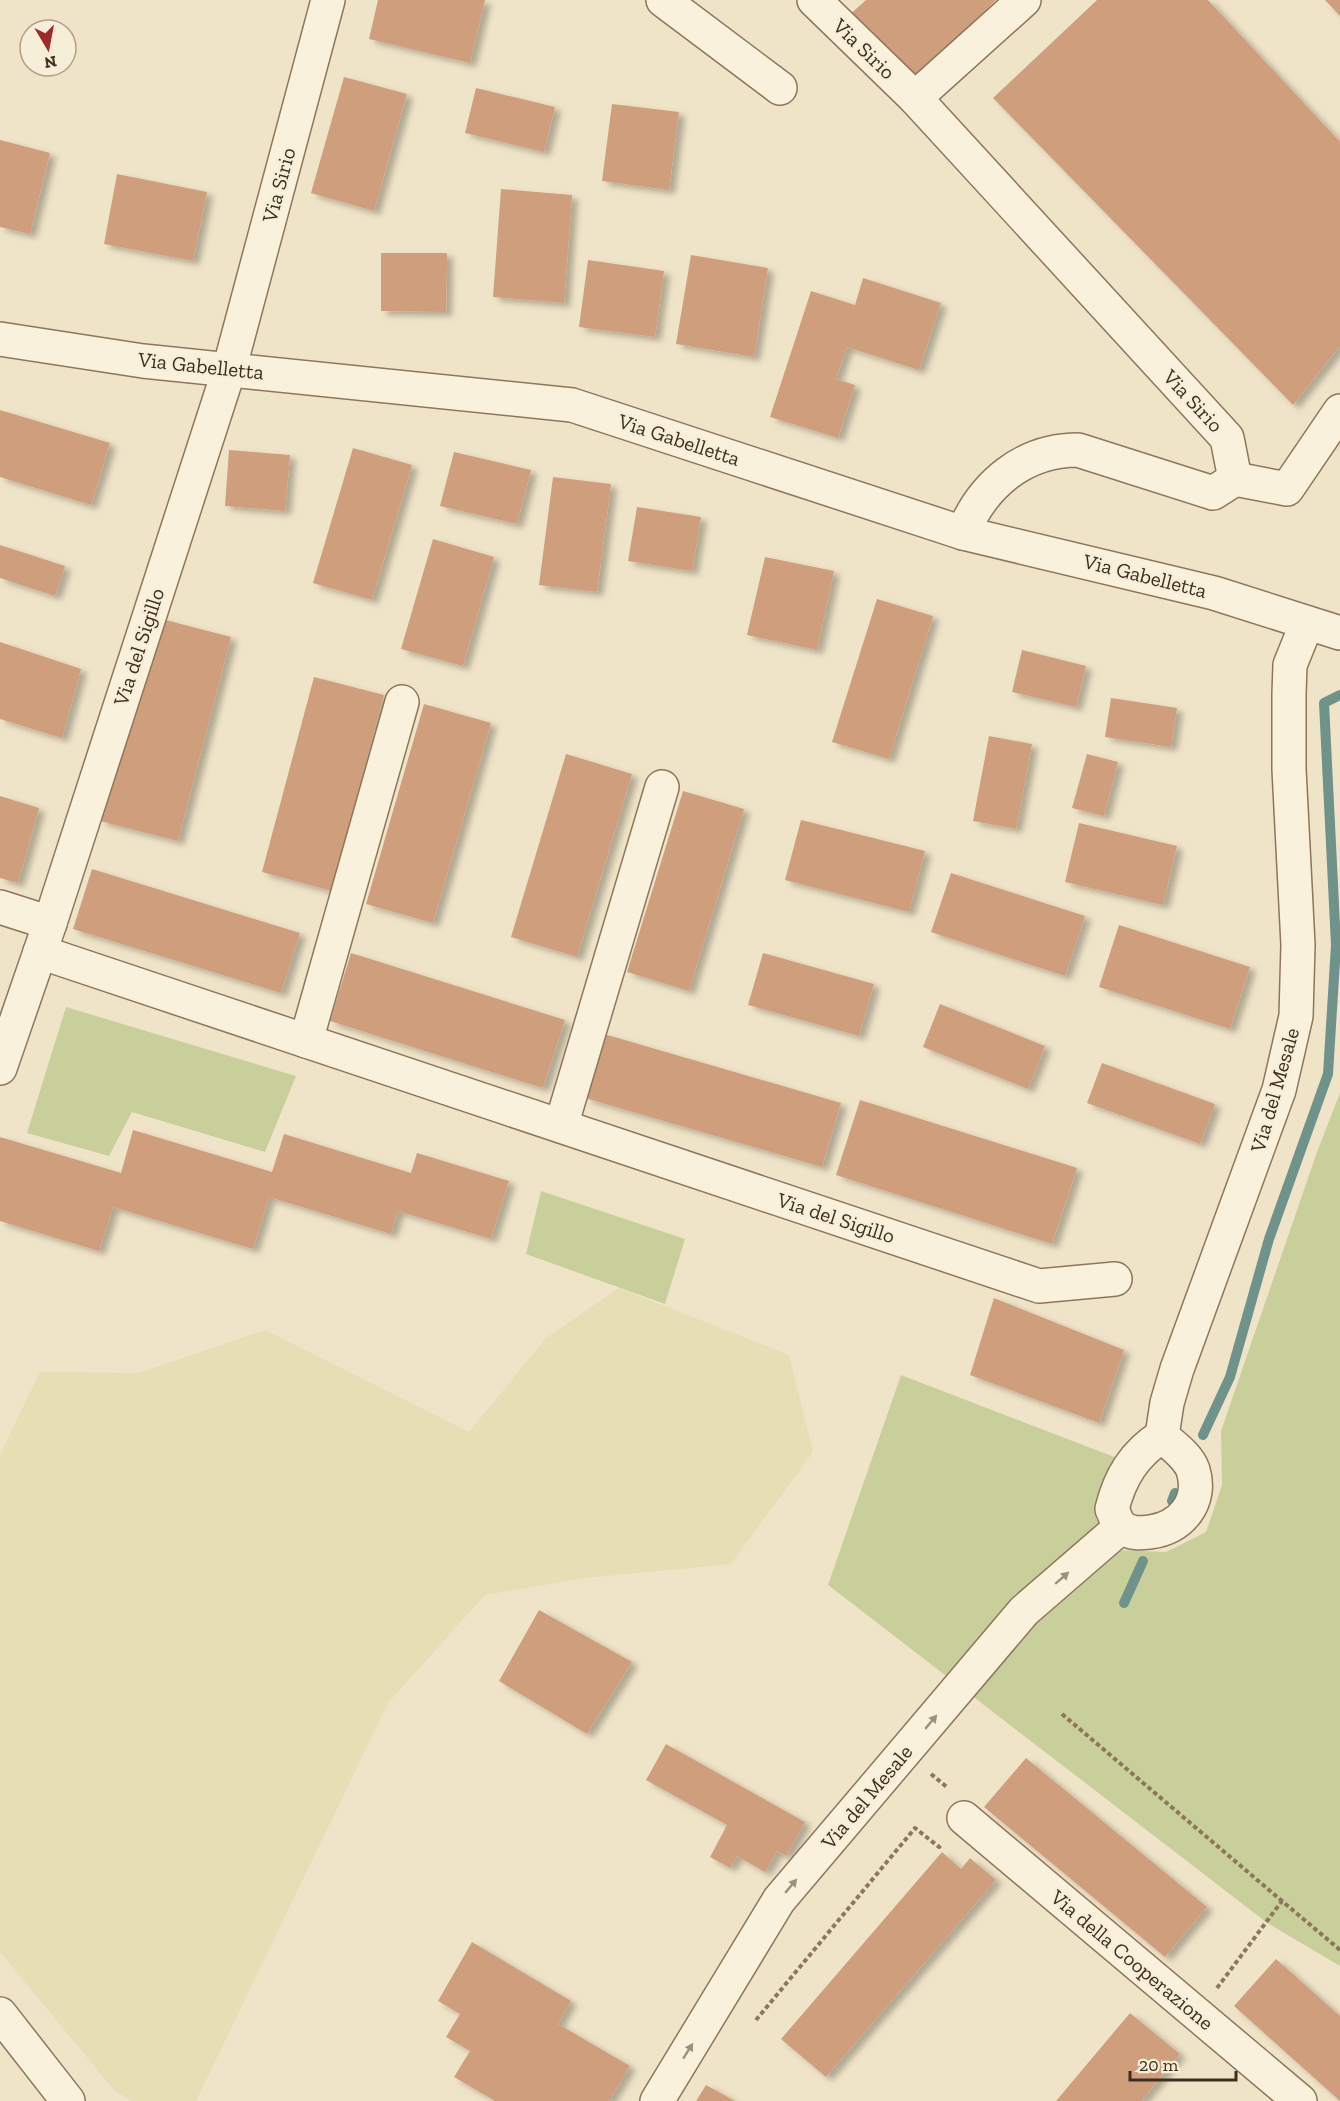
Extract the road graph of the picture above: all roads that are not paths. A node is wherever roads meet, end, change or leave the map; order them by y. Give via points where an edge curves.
1 (328, 0) edge
2 (663, 0) edge
3 (814, 0) edge
4 (1024, 0) edge
5 (780, 88) dead end
6 (915, 98) junction
7 (0, 339) edge
8 (229, 370) junction
9 (1340, 411) edge
10 (1235, 479) junction
11 (963, 533) junction
12 (1307, 622) junction
13 (1340, 633) edge
14 (402, 702) dead end
15 (662, 787) dead end
16 (0, 907) edge
17 (45, 938) junction
18 (306, 1041) junction
19 (0, 1068) edge
20 (561, 1126) junction
21 (1115, 1279) dead end
22 (1162, 1436) junction
23 (1120, 1527) junction
24 (964, 1818) road end
25 (0, 2014) edge
26 (68, 2101) edge
27 (657, 2101) edge
28 (1300, 2101) edge

1 - 8 street, Via Sirio
2 - 5 street
3 - 6 street, Via Sirio
4 - 6 street
6 - 10 street, Via Sirio via 1227,438
7 - 8 street, Via Gabelletta
8 - 11 street, Via Gabelletta via 572,405
8 - 17 street, Via del Sigillo
9 - 10 street via 1287,489
10 - 11 street via 1213,493 1078,450 1061,450 1023,461 1010,471 973,510
11 - 12 street, Via Gabelletta via 1134,571
12 - 13 street, Via Gabelletta
12 - 22 street, Via del Mesale via 1290,665 1289,694 1298,945 1296,1016 1279,1090 1177,1369
14 - 18 street
15 - 20 street
16 - 17 street, Via del Sigillo
17 - 18 street, Via del Sigillo
17 - 19 street, Via del Sigillo
18 - 20 street, Via del Sigillo
20 - 21 street, Via del Sigillo via 1039,1286
22 - 23 street via 1145,1447 1127,1468 1112,1509
22 - 23 street via 1192,1468 1196,1486 1192,1504 1182,1519 1167,1529 1133,1533
27 -> 23 street, Via del Mesale via 779,1900 1024,1611
24 - 28 street, Via della Cooperazione
25 - 26 street

